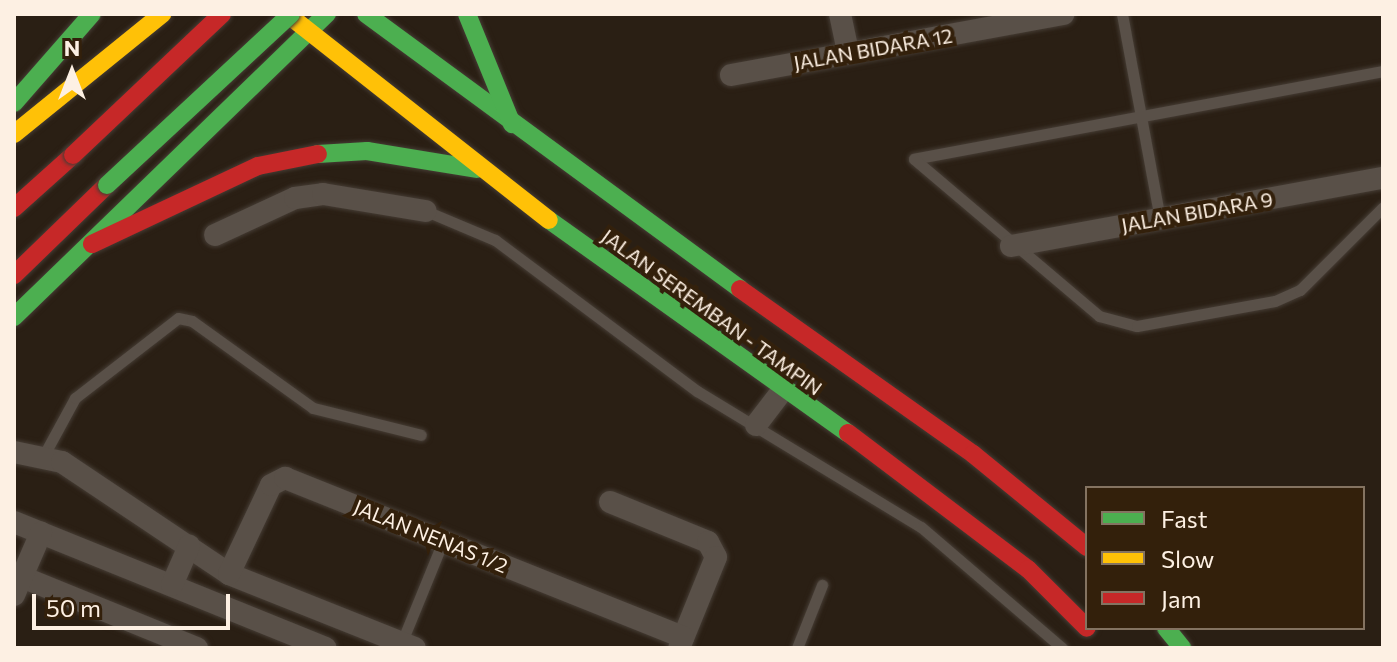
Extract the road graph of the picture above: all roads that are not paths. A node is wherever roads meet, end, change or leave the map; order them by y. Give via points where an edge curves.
1 (92, 14) edge
2 (162, 14) edge
3 (222, 14) edge
4 (289, 14) edge
5 (327, 14) edge
6 (366, 14) edge
7 (467, 14) edge
8 (840, 14) edge
9 (1063, 14) edge
10 (1122, 14) edge
11 (310, 34) junction
12 (848, 53) junction
13 (108, 60) junction
14 (1383, 71) edge
15 (731, 75) dead end
16 (14, 103) edge
17 (1141, 115) junction
18 (514, 129) junction
19 (14, 134) edge
20 (207, 134) junction
21 (478, 169) junction
22 (1383, 178) edge
23 (1383, 207) edge
24 (14, 208) edge
25 (426, 211) joint
26 (1160, 219) junction
27 (215, 235) dead end
28 (92, 244) junction
29 (1011, 246) junction
30 (14, 275) edge
31 (14, 317) edge
32 (782, 391) junction
33 (756, 425) junction
34 (421, 435) dead end
35 (14, 452) edge
36 (45, 453) junction
37 (610, 502) dead end
38 (14, 522) edge
39 (41, 533) junction
40 (443, 541) junction
41 (1085, 545) edge
42 (189, 546) junction
43 (229, 574) junction
44 (172, 585) junction
45 (822, 585) dead end
46 (18, 586) edge
47 (1085, 626) edge
48 (1089, 630) edge
49 (1168, 630) edge
50 (282, 640) edge
51 (681, 642) edge
52 (1103, 643) dead end
53 (405, 646) edge
54 (197, 648) edge
55 (326, 648) edge
56 (797, 648) edge
57 (1062, 648) edge
58 (1182, 648) edge

1 - 16 main road
2 - 13 main road
3 - 24 main road, bridge
4 - 11 main road, JALAN SEREMBAN - TAMPIN
4 - 30 main road, bridge
5 - 11 main road
6 - 18 main road, JALAN SEREMBAN - TAMPIN
7 - 18 main road
8 - 12 street
9 - 12 street, JALAN BIDARA 12
10 - 17 lane
11 - 20 main road
11 - 21 main road, JALAN SEREMBAN - TAMPIN
12 - 15 street, JALAN BIDARA 12
13 - 19 main road
13 - 20 main road via 160,56 184,67 200,85
14 - 17 lane
17 - 26 lane
17 - 29 lane via 915,156
18 - 41 main road, JALAN SEREMBAN - TAMPIN via 973,454
20 - 28 main road
21 - 28 main road via 367,151 313,154 244,171
21 - 32 main road, JALAN SEREMBAN - TAMPIN
22 - 26 street, JALAN BIDARA 9
23 - 29 lane via 1300,290 1275,301 1137,326 1099,316
25 - 27 street via 323,194 295,198
25 - 33 lane via 495,240 697,391
26 - 29 street, JALAN BIDARA 9
28 - 31 main road
32 - 33 street
32 - 47 main road, JALAN SEREMBAN - TAMPIN via 993,541
33 - 57 lane via 921,527
34 - 36 lane via 313,408 192,321 178,318 75,398
35 - 36 street
36 - 42 street
37 - 51 street via 708,542 716,557
38 - 39 street
39 - 44 street
39 - 46 street
40 - 43 street, JALAN NENAS 1/2 via 285,478 271,485
40 - 51 street, JALAN NENAS 1/2
40 - 53 lane
42 - 43 street
42 - 44 street
43 - 53 street
44 - 50 street
45 - 56 lane
46 - 54 street
48 - 52 main road, JALAN SEREMBAN - TAMPIN
49 - 58 main road
50 - 55 street

